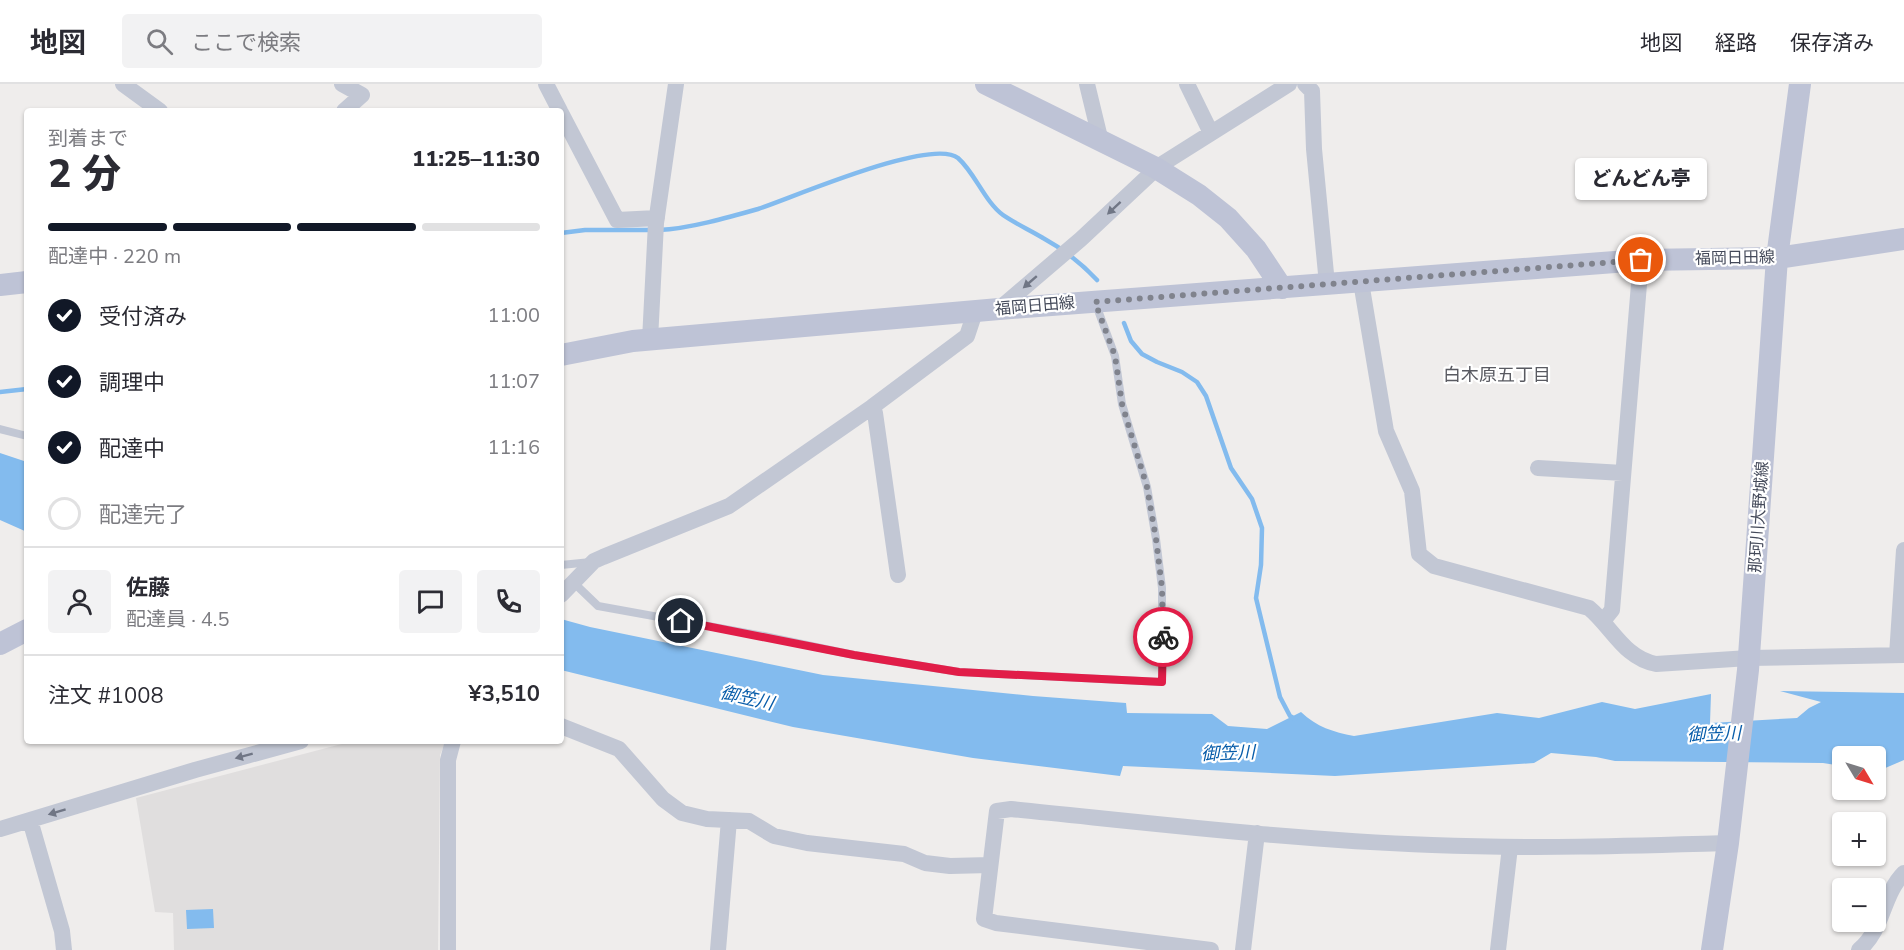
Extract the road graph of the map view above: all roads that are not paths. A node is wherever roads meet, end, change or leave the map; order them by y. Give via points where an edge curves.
1 (123, 84) edge
2 (342, 84) edge
3 (546, 84) edge
4 (676, 84) edge
5 (986, 84) edge
6 (1087, 84) edge
7 (1187, 84) edge
8 (1289, 84) edge
9 (1305, 84) edge
10 (1800, 84) edge
11 (156, 108) edge
12 (347, 108) edge
13 (558, 108) edge
14 (564, 120) edge
15 (1211, 133) junction
16 (1101, 142) junction
17 (1156, 168) junction
18 (656, 226) junction
19 (1904, 239) edge
20 (1777, 258) junction
21 (1641, 260) junction
22 (24, 282) edge
23 (1361, 282) junction
24 (1327, 284) junction
25 (0, 285) edge
26 (1282, 288) junction
27 (1095, 302) junction
28 (999, 309) junction
29 (975, 312) junction
30 (650, 340) junction
31 (564, 354) edge
32 (872, 406) junction
33 (0, 429) edge
34 (24, 435) edge
35 (1538, 468) dead end
36 (1623, 473) junction
37 (1904, 550) edge
38 (594, 561) junction
39 (564, 565) edge
40 (898, 575) dead end
41 (565, 590) edge
42 (1604, 621) junction
43 (24, 632) edge
44 (0, 644) edge
45 (1900, 655) edge
46 (1748, 664) junction
47 (564, 727) edge
48 (290, 744) edge
49 (452, 744) edge
50 (30, 820) junction
51 (729, 820) junction
52 (0, 829) edge
53 (1257, 833) junction
54 (1728, 843) junction
55 (1510, 847) junction
56 (990, 865) junction
57 (1904, 873) edge
58 (64, 950) edge
59 (448, 950) edge
60 (718, 950) edge
61 (1211, 950) edge
62 (1243, 950) edge
63 (1498, 950) edge
64 (1712, 950) edge
65 (1859, 950) edge

1 - 11 street
2 - 12 street via 362,95
3 - 13 street
4 - 18 street
5 - 16 main road
6 - 16 street
7 - 15 street
8 - 15 street
9 - 24 street via 1312,91
10 - 20 main road, 那珂川大野城線
14 - 18 street via 617,220
15 - 17 street
16 - 17 main road
17 - 26 main road via 1228,218 1256,249
17 -> 28 street
18 - 30 street
19 - 20 main road, 福岡日田線
20 - 21 main road, 福岡日田線
20 - 46 main road, 那珂川大野城線
21 - 23 main road, 福岡日田線
21 - 36 street
22 - 25 main road
23 - 24 main road, 福岡日田線
23 - 42 street via 1386,430 1412,491 1419,554 1434,566 1589,608
24 - 26 main road, 福岡日田線
26 - 27 main road, 福岡日田線
27 - 28 main road, 福岡日田線
27 - 41 lane via 1115,356 1122,404 1147,487 1162,588 1162,682 959,672 598,606
28 - 29 main road, 福岡日田線
29 - 30 main road, 福岡日田線
29 - 32 street via 967,336
30 - 31 main road, 福岡日田線
32 - 38 street via 729,506
32 - 40 street
33 - 34 lane
35 - 36 street
36 - 42 street via 1612,610
37 - 45 street
38 - 39 lane
38 - 41 street
42 - 46 street via 1629,653 1644,662
43 - 44 main road
45 - 46 street
46 - 54 main road, 那珂川大野城線
47 - 51 street via 619,749 663,799 682,813
48 -> 50 street
49 - 59 street via 448,760
50 - 52 street
50 - 58 street
51 - 56 street via 749,821 774,836 807,843 904,854 925,863
51 - 60 street
53 - 55 street
53 - 56 street via 1011,809 997,811
53 - 62 street
54 - 55 street
54 - 64 main road, 那珂川大野城線
55 - 63 street
56 - 61 street via 984,919
57 - 65 street via 1894,883 1870,941

